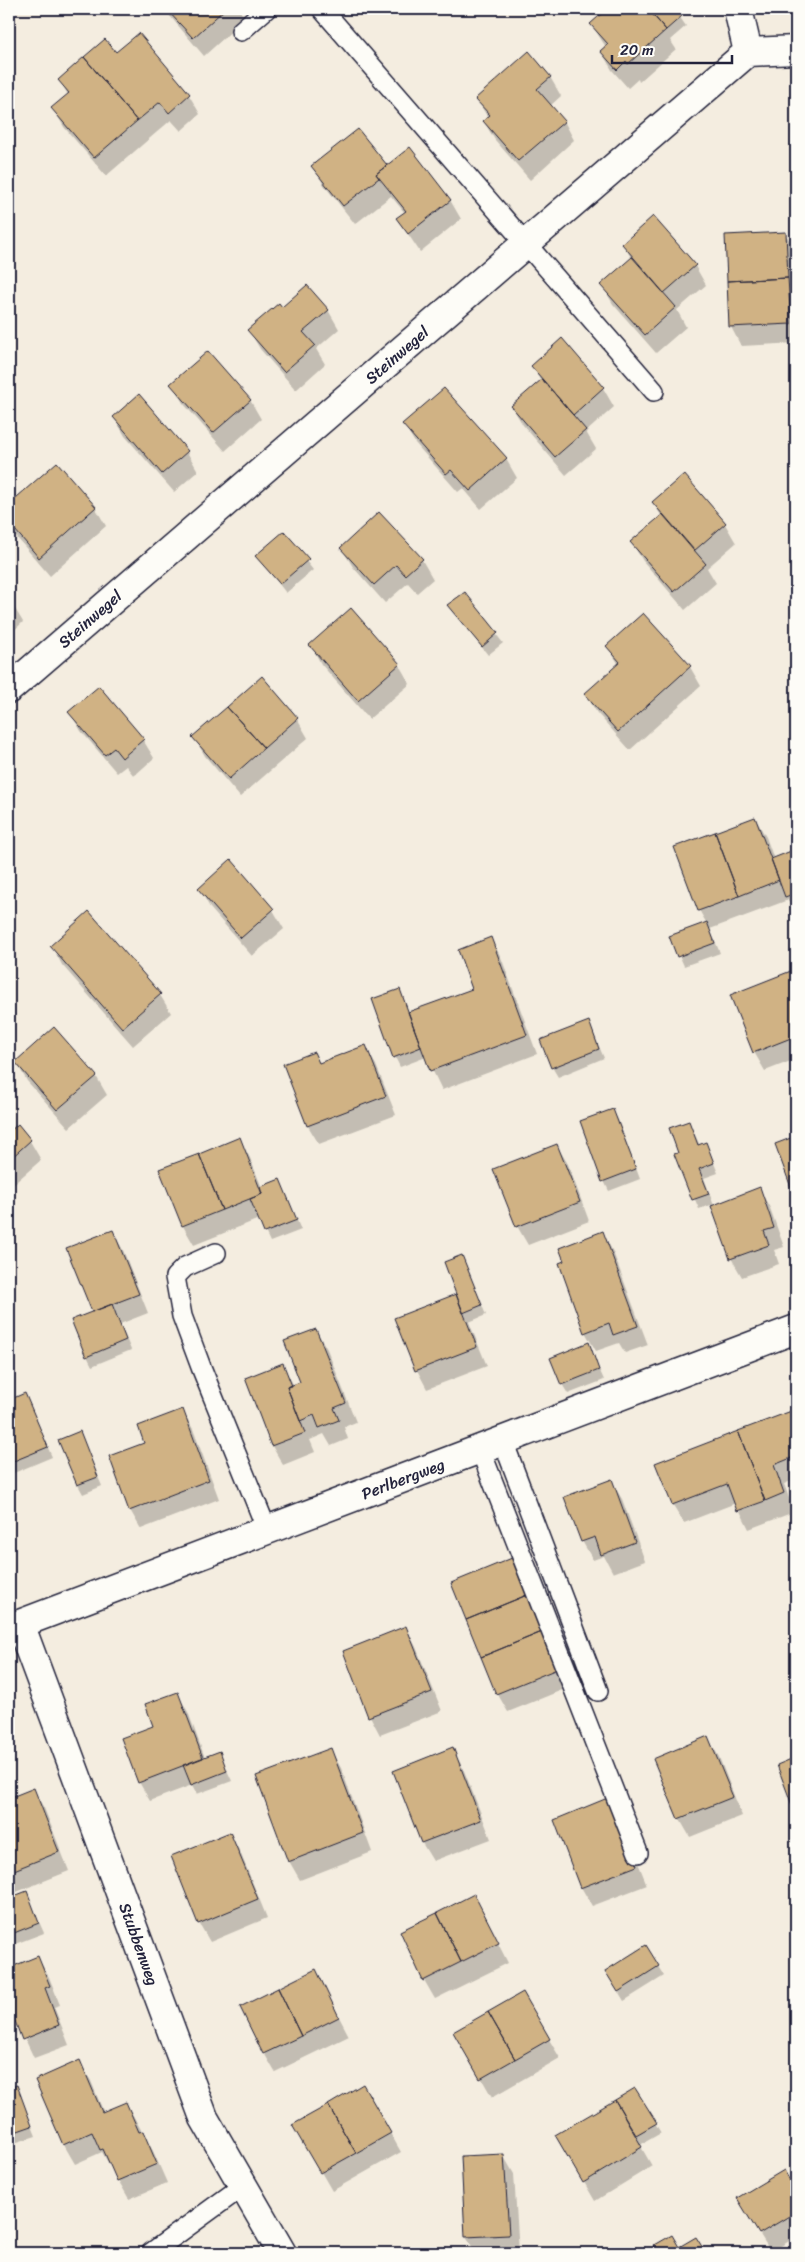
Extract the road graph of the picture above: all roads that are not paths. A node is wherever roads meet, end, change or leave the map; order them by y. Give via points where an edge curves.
1 (266, 9) edge
2 (322, 9) edge
3 (738, 9) edge
4 (241, 31) dead end
5 (796, 50) edge
6 (748, 52) junction
7 (526, 243) junction
8 (654, 391) dead end
9 (9, 689) edge
10 (216, 1253) dead end
11 (796, 1329) edge
12 (492, 1445) junction
13 (267, 1530) junction
14 (14, 1626) edge
15 (598, 1691) dead end
16 (638, 1853) dead end
17 (243, 2186) junction
18 (150, 2253) edge
19 (282, 2253) edge

1 - 4 lane
2 - 7 lane
3 - 6 street
5 - 6 street
6 - 7 street, Steinwegel
7 - 8 lane
7 - 9 street, Steinwegel
10 - 13 lane via 185,1267 175,1277 182,1316
11 - 12 street, Perlbergweg
12 - 13 street, Perlbergweg
12 - 15 lane
12 - 16 lane
13 - 14 street, Perlbergweg
14 - 17 street, Stubbenweg via 204,2118
17 - 18 lane
17 - 19 street, Stubbenweg

